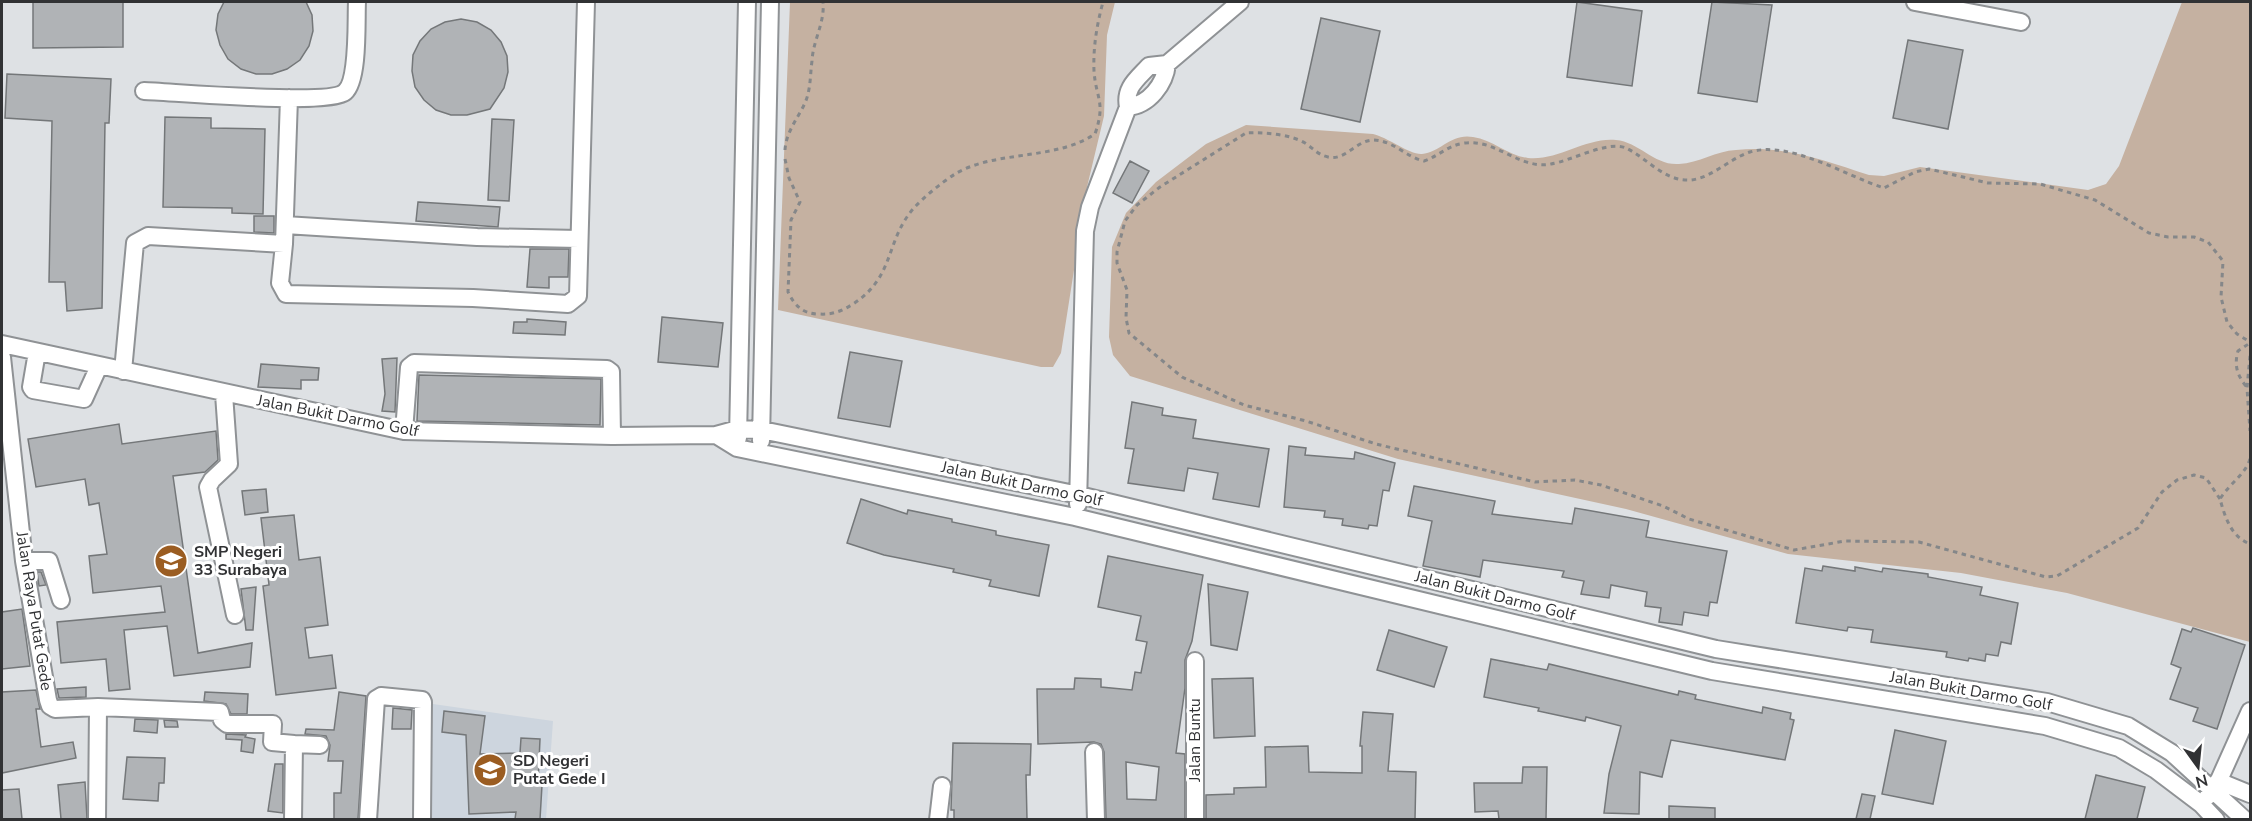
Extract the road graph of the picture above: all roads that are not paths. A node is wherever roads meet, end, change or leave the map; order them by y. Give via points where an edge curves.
1 (357, 2) edge
2 (586, 2) edge
3 (747, 2) edge
4 (770, 2) edge
5 (1240, 2) edge
6 (1915, 2) edge
7 (2021, 22) dead end
8 (144, 90) dead end
9 (289, 98) junction
10 (285, 225) junction
11 (579, 239) junction
12 (284, 244) junction
13 (2, 344) edge
14 (36, 352) junction
15 (2, 357) edge
16 (99, 366) junction
17 (123, 371) junction
18 (224, 394) junction
19 (738, 429) junction
20 (762, 430) junction
21 (404, 431) junction
22 (716, 435) junction
23 (612, 436) junction
24 (737, 448) junction
25 (760, 452) junction
26 (1079, 495) junction
27 (1075, 517) junction
28 (24, 561) junction
29 (61, 600) dead end
30 (235, 615) dead end
31 (1195, 661) dead end
32 (98, 707) junction
33 (2250, 711) edge
34 (294, 744) junction
35 (320, 745) dead end
36 (1094, 752) dead end
37 (2216, 785) junction
38 (942, 786) dead end
39 (2250, 794) edge
40 (2201, 804) junction
41 (97, 819) edge
42 (293, 819) edge
43 (369, 819) edge
44 (422, 819) edge
45 (938, 819) edge
46 (1096, 819) edge
47 (1195, 819) edge
48 (2216, 819) edge
49 (2245, 819) edge

1 - 9 street via 353,79 346,92 333,97
2 - 11 street
3 - 19 street
4 - 20 street
5 - 26 street via 1167,64 1149,66 1129,88 1128,107 1090,207 1085,231
6 - 7 street
8 - 9 street
9 - 10 street
10 - 11 street
10 - 12 street
11 - 12 street via 578,296 568,304 286,294 280,283
12 - 17 street via 141,238 135,243
13 - 14 street, Jalan Bukit Darmo Golf
14 - 16 street, Jalan Bukit Darmo Golf
14 - 16 street via 33,390 84,399
15 - 28 street, Jalan Raya Putat Gede
16 - 17 street, Jalan Bukit Darmo Golf
17 - 18 street, Jalan Bukit Darmo Golf
18 - 21 street, Jalan Bukit Darmo Golf
18 - 30 street via 229,464 208,487
19 - 20 street, Jalan Bukit Darmo Golf
19 - 22 street, Jalan Bukit Darmo Golf
19 - 24 street
20 - 25 street
20 - 26 street, Jalan Bukit Darmo Golf
21 - 23 street, Jalan Bukit Darmo Golf
21 - 23 street via 409,367 414,363 607,369 611,372
22 - 23 street, Jalan Bukit Darmo Golf
22 - 24 street, Jalan Bukit Darmo Golf
24 - 25 street, Jalan Bukit Darmo Golf
25 - 27 street, Jalan Bukit Darmo Golf
26 - 27 street
26 - 37 street, Jalan Bukit Darmo Golf via 1716,649 2047,702 2128,726
27 - 40 street, Jalan Bukit Darmo Golf via 1713,671 2045,726 2119,748
28 - 29 street via 49,561
28 - 32 street, Jalan Raya Putat Gede via 50,706
31 - 47 street, Jalan Buntu
32 - 34 street via 220,712 227,724 273,724 272,742
32 - 41 street
33 - 37 street
34 - 35 street
34 - 42 street
36 - 46 street
37 - 39 street
37 - 40 street
37 - 49 street, Jalan Bukit Darmo Golf
38 - 45 street
40 - 48 street, Jalan Bukit Darmo Golf
43 - 44 street via 376,699 381,696 423,702

